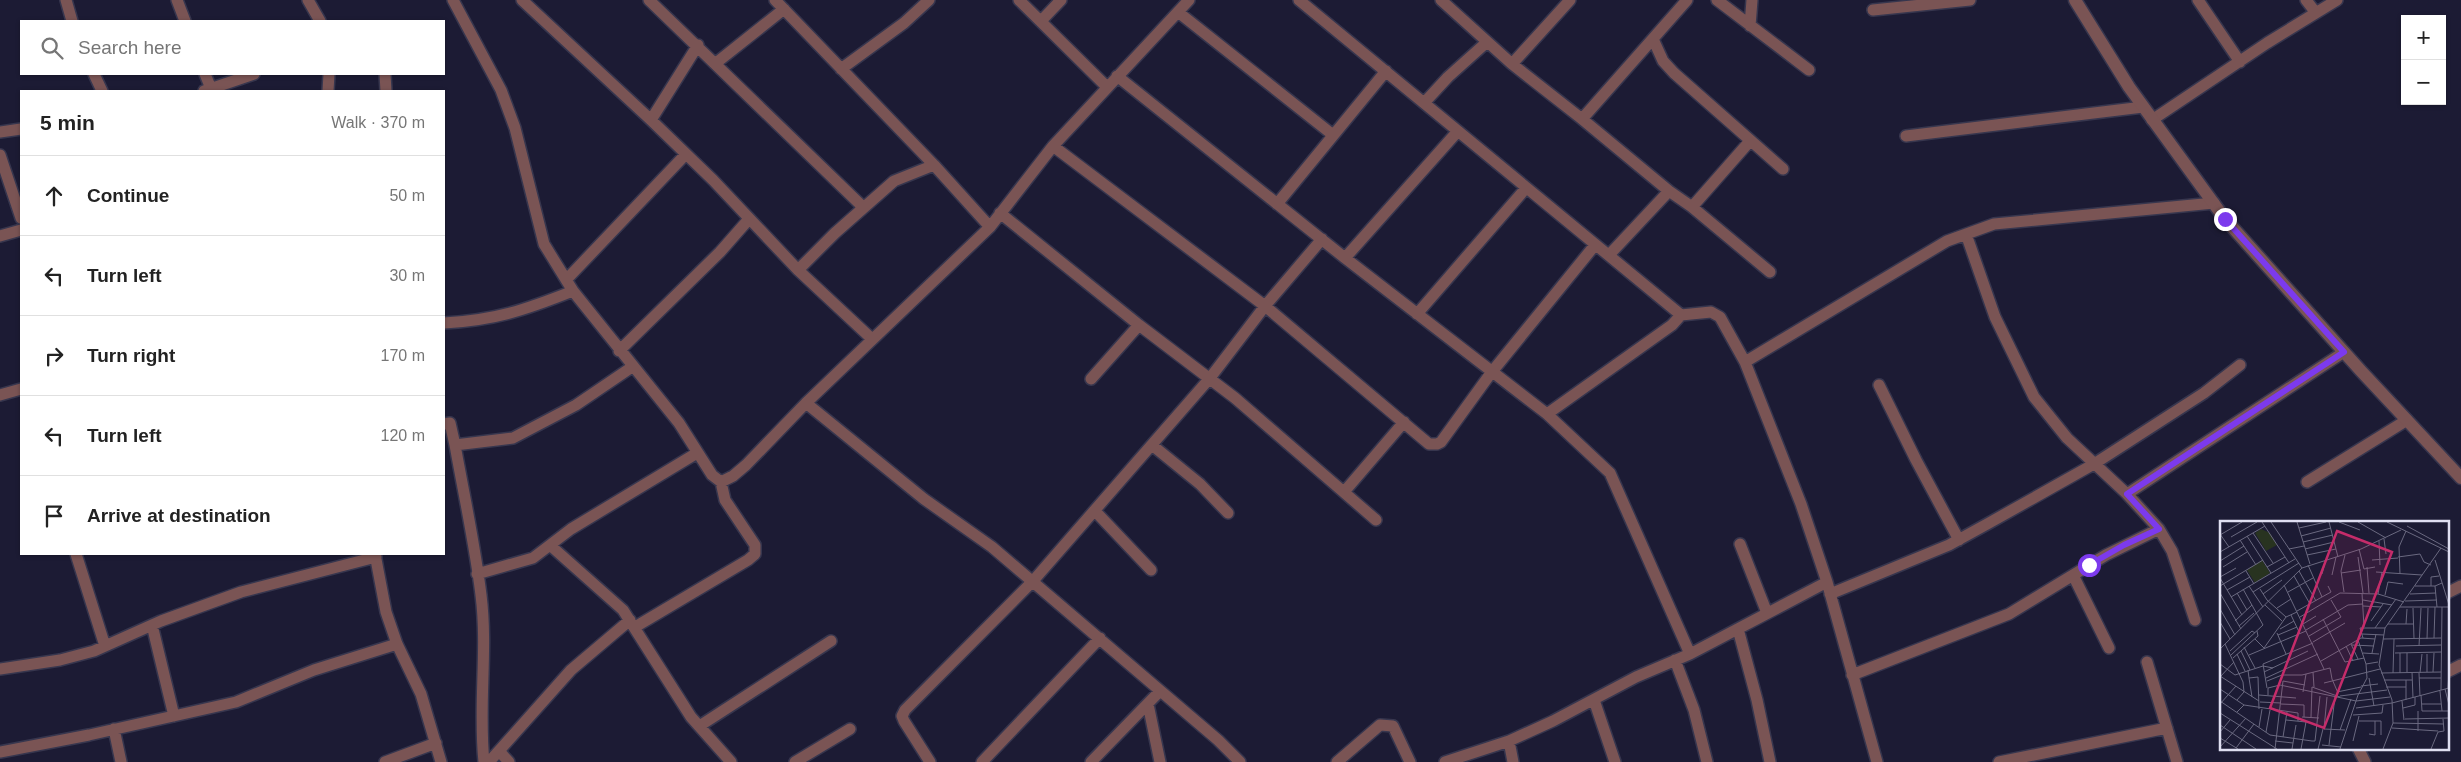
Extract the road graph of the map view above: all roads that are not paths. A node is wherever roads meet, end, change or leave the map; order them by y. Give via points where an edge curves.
1 (66, 0) edge
2 (177, 0) edge
3 (308, 0) edge
4 (453, 0) edge
5 (522, 0) edge
6 (650, 0) edge
7 (775, 0) edge
8 (929, 0) edge
9 (1019, 0) edge
10 (1061, 0) edge
11 (1189, 0) edge
12 (1300, 0) edge
13 (1570, 0) edge
14 (1687, 0) edge
15 (1717, 0) edge
16 (1752, 0) edge
17 (1970, 0) edge
18 (2075, 0) edge
19 (2198, 0) edge
20 (2306, 0) edge
21 (2337, 0) edge
22 (1445, 1) edge
23 (784, 9) junction
24 (1873, 10) dead end
25 (1178, 12) junction
26 (2316, 13) junction
27 (72, 20) edge
28 (186, 20) edge
29 (319, 20) edge
30 (1041, 21) junction
31 (1750, 26) junction
32 (1653, 39) junction
33 (1487, 42) junction
34 (698, 45) junction
35 (2240, 62) junction
36 (716, 63) junction
37 (1512, 64) junction
38 (841, 69) junction
39 (1809, 70) dead end
40 (1386, 71) junction
41 (94, 75) edge
42 (205, 75) edge
43 (251, 75) edge
44 (329, 75) edge
45 (385, 75) edge
46 (1118, 76) junction
47 (1108, 87) junction
48 (102, 90) edge
49 (209, 90) edge
50 (212, 90) edge
51 (328, 90) edge
52 (386, 90) edge
53 (1424, 104) junction
54 (2143, 107) junction
55 (1582, 119) junction
56 (651, 120) junction
57 (2152, 120) junction
58 (20, 129) edge
59 (1458, 131) junction
60 (0, 132) edge
61 (1333, 135) junction
62 (1906, 136) dead end
63 (1750, 141) junction
64 (1052, 146) junction
65 (686, 154) junction
66 (0, 155) edge
67 (934, 165) junction
68 (1783, 170) dead end
69 (1526, 188) junction
70 (1669, 190) junction
71 (1277, 204) junction
72 (2214, 204) junction
73 (863, 207) junction
74 (1692, 207) junction
75 (1000, 213) junction
76 (20, 215) edge
77 (749, 219) junction
78 (990, 227) junction
79 (20, 230) edge
80 (1966, 234) junction
81 (0, 236) edge
82 (1322, 239) junction
83 (1595, 245) junction
84 (1609, 254) junction
85 (1345, 258) junction
86 (798, 270) junction
87 (1770, 272) dead end
88 (566, 280) junction
89 (573, 291) junction
90 (1265, 306) junction
91 (1417, 314) junction
92 (1681, 315) junction
93 (445, 320) edge
94 (1139, 325) junction
95 (872, 340) junction
96 (619, 351) junction
97 (2344, 352) junction
98 (1745, 362) junction
99 (2240, 365) dead end
100 (632, 367) junction
101 (1490, 372) junction
102 (1210, 378) junction
103 (1091, 379) dead end
104 (1879, 385) dead end
105 (20, 389) edge
106 (0, 396) edge
107 (806, 403) junction
108 (1547, 414) junction
109 (2407, 420) junction
110 (1404, 422) junction
111 (445, 424) edge
112 (455, 445) junction
113 (1152, 445) junction
114 (697, 452) junction
115 (2094, 464) junction
116 (2461, 478) edge
117 (721, 482) junction
118 (2308, 482) dead end
119 (1344, 492) junction
120 (2127, 494) junction
121 (1095, 511) junction
122 (1228, 513) dead end
123 (1376, 520) dead end
124 (2159, 529) junction
125 (1959, 540) junction
126 (1740, 544) dead end
127 (551, 546) junction
128 (76, 555) edge
129 (376, 555) edge
130 (1151, 570) dead end
131 (477, 574) junction
132 (2073, 575) junction
133 (1033, 581) junction
134 (1827, 582) junction
135 (2461, 586) edge
136 (2448, 592) edge
137 (1830, 594) junction
138 (1767, 613) junction
139 (2195, 620) dead end
140 (633, 623) junction
141 (152, 625) junction
142 (1738, 629) junction
143 (1100, 638) junction
144 (831, 641) dead end
145 (397, 644) junction
146 (105, 646) junction
147 (2109, 648) dead end
148 (1690, 654) junction
149 (1675, 660) junction
150 (2146, 662) dead end
151 (2461, 665) edge
152 (0, 669) edge
153 (2448, 672) edge
154 (1852, 675) junction
155 (1160, 691) junction
156 (1594, 700) junction
157 (1148, 704) junction
158 (174, 716) junction
159 (701, 725) junction
160 (2167, 728) junction
161 (850, 729) dead end
162 (114, 730) junction
163 (1509, 741) junction
164 (436, 742) junction
165 (2359, 750) edge
166 (0, 752) edge
167 (500, 752) junction
168 (1231, 760) edge
169 (121, 762) edge
170 (386, 762) edge
171 (441, 762) edge
172 (484, 762) edge
173 (489, 762) edge
174 (509, 762) edge
175 (731, 762) edge
176 (795, 762) edge
177 (930, 762) edge
178 (982, 762) edge
179 (1091, 762) edge
180 (1160, 762) edge
181 (1338, 762) edge
182 (1410, 762) edge
183 (1445, 762) edge
184 (1513, 762) edge
185 (1615, 762) edge
186 (1707, 762) edge
187 (1770, 762) edge
188 (1878, 762) edge
189 (1999, 762) edge
190 (2177, 762) edge
191 (2365, 762) edge

1 - 27 street
2 - 28 street
3 - 29 street
4 - 88 street via 501,90 515,128 544,244
5 - 56 street
6 - 34 street
7 - 23 street
8 - 38 street via 904,23
9 - 30 street
10 - 30 street
11 - 25 street
12 - 40 street
13 - 37 street
14 - 32 street
15 - 31 street
16 - 31 street
17 - 24 street
18 - 54 street
19 - 35 street
20 - 26 street
21 - 26 street
22 - 33 street
23 - 36 street
23 - 38 street
25 - 46 street
25 - 61 street
26 - 35 street
30 - 47 street
31 - 39 street
32 - 55 street
32 - 63 street via 1663,61 1674,73
33 - 37 street
33 - 53 street
34 - 36 street
34 - 56 street
35 - 57 street
36 - 73 street
37 - 55 street
38 - 67 street
40 - 53 street
40 - 61 street
41 - 48 street
42 - 49 street
43 - 50 street
44 - 51 street
45 - 52 street
46 - 47 street
46 - 71 street
47 - 64 street
53 - 59 street
54 - 57 street
54 - 62 street
55 - 70 street
56 - 65 street
57 - 72 street
58 - 60 street
59 - 69 street
59 - 85 street
61 - 71 street
63 - 68 street
63 - 74 street
64 - 75 street
64 - 90 street
65 - 77 street
65 - 88 street
66 - 76 street
67 - 73 street via 894,181
67 - 78 street
69 - 83 street
69 - 91 street
70 - 74 street
70 - 84 street
71 - 82 street
72 - 80 street via 1994,224
72 - 97 street
73 - 86 street
74 - 87 street
75 - 78 street
75 - 94 street
77 - 86 street
77 - 96 street
78 - 95 street
79 - 81 street
80 - 98 street via 1947,242
80 - 115 street via 1995,317 2034,397 2067,438
82 - 85 street
82 - 90 street
83 - 84 street
83 - 101 street
84 - 92 street
85 - 91 street
86 - 95 street
88 - 89 street
89 - 93 street via 520,312 480,321
89 - 96 street
90 - 102 street
90 - 110 street
91 - 101 street
92 - 98 street via 1711,312 1720,317
92 - 108 street via 1672,325
94 - 102 street
94 - 103 street
95 - 107 street
96 - 100 street
97 - 109 street
97 - 120 street
98 - 134 street via 1801,504
99 - 115 street via 2204,393
100 - 112 street via 576,405 513,438
100 - 114 street via 679,423
101 - 108 street
101 - 110 street via 1474,398 1437,444 1429,444
102 - 113 street
102 - 119 street
104 - 125 street
105 - 106 street
107 - 117 street via 746,465
107 - 133 street via 924,499 992,547
108 - 148 street via 1610,473
109 - 116 street
109 - 118 street
110 - 119 street
111 - 112 street via 450,423
112 - 131 street
113 - 121 street
113 - 122 street via 1200,484
114 - 117 street
114 - 127 street via 571,529
115 - 120 street
115 - 125 street
117 - 140 street via 725,500 755,545 756,554 712,582
119 - 123 street
120 - 124 street
121 - 130 street
121 - 133 street
124 - 132 street
124 - 139 street via 2172,550
125 - 137 street
126 - 138 street
127 - 131 street via 533,558
127 - 140 street via 623,610
128 - 146 street
129 - 141 street via 241,592
129 - 145 street via 386,612
131 - 172 street via 484,666 481,736
132 - 147 street
132 - 154 street via 2009,614
133 - 143 street
133 - 177 street via 905,710 904,721
134 - 137 street
134 - 138 street
135 - 136 street
137 - 154 street
138 - 142 street
140 - 159 street via 691,716
140 - 167 street via 571,670
141 - 146 street
141 - 158 street
142 - 148 street
142 - 187 street
143 - 155 street
143 - 178 street
144 - 159 street
145 - 158 street via 314,670 236,702
145 - 164 street via 421,694
146 - 152 street via 60,660
148 - 149 street
149 - 156 street
149 - 186 street via 1694,710
150 - 160 street
151 - 153 street
154 - 188 street
155 - 157 street
155 - 168 street via 1218,740
156 - 163 street
156 - 185 street
157 - 179 street
157 - 180 street
158 - 162 street
159 - 175 street
160 - 189 street
160 - 190 street
161 - 176 street
162 - 166 street
162 - 169 street
163 - 183 street
163 - 184 street
164 - 170 street
164 - 171 street
165 - 191 street
167 - 173 street
167 - 174 street
181 - 182 street via 1380,725 1393,726

